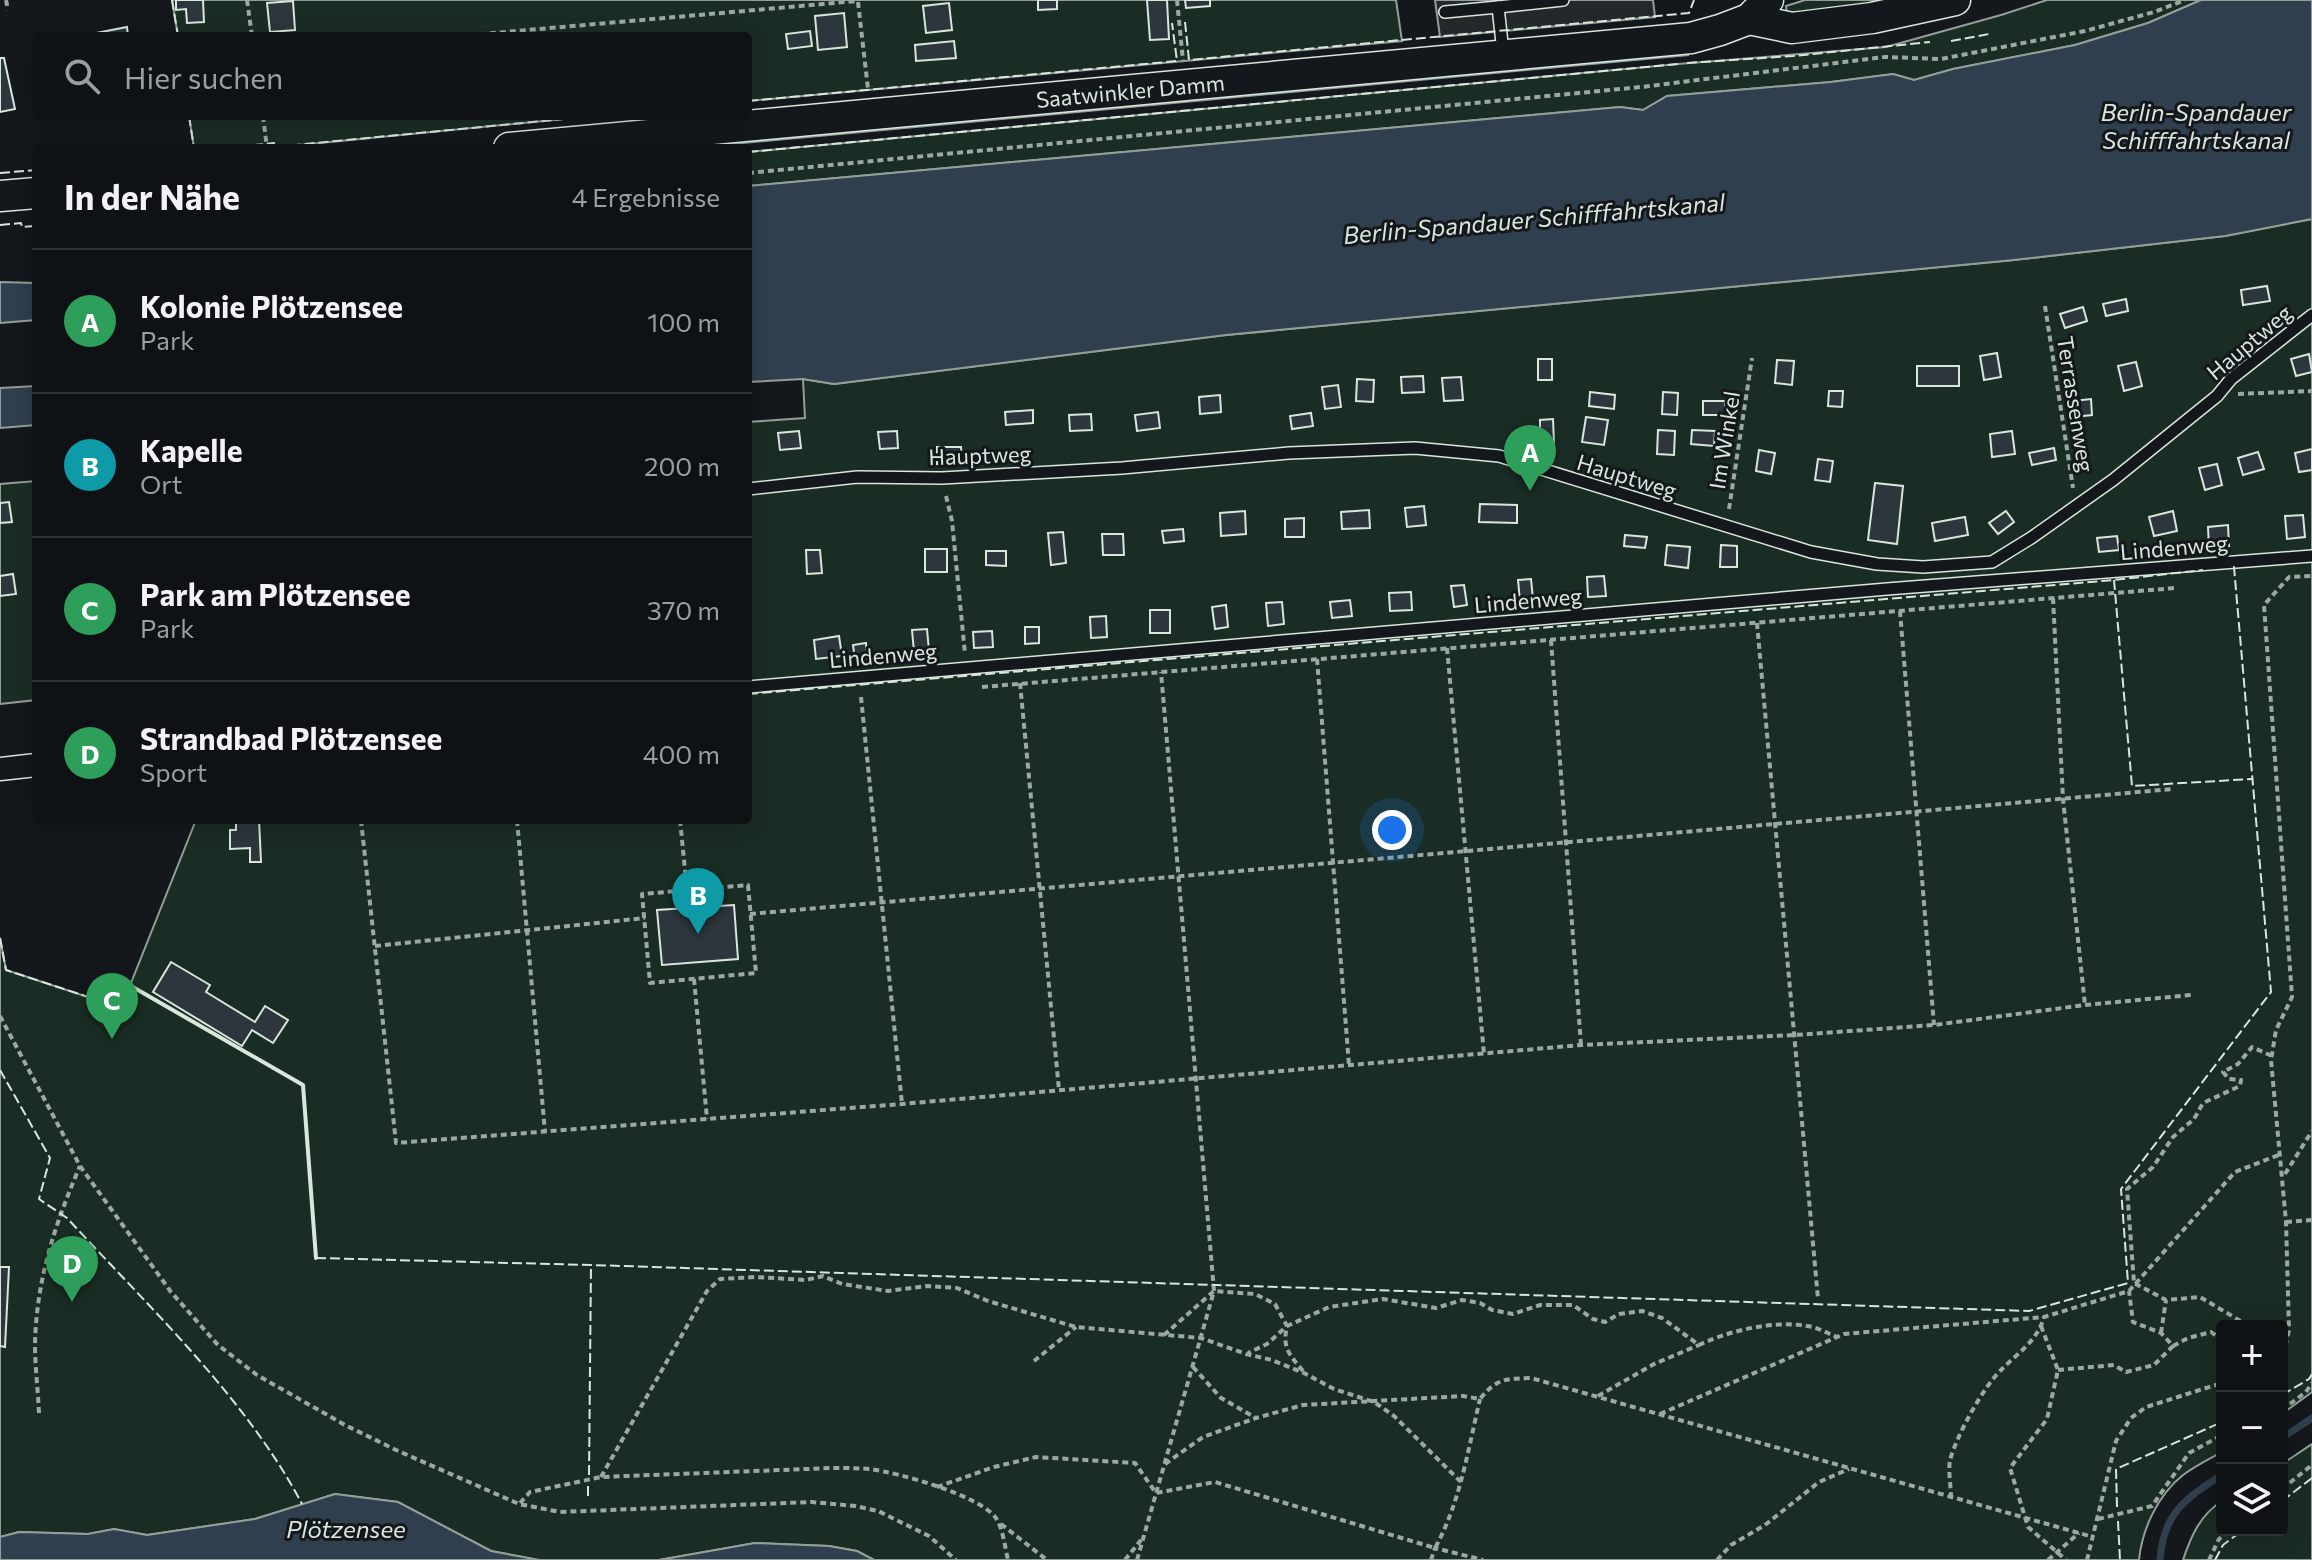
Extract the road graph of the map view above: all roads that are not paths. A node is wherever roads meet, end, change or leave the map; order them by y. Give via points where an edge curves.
1 (1563, 0) edge
2 (1955, 0) edge
3 (1752, 6) edge
4 (1498, 7) junction
5 (1445, 12) dead end
6 (1503, 55) junction
7 (552, 144) edge
8 (32, 193) edge
9 (0, 196) edge
10 (2312, 315) edge
11 (752, 489) edge
12 (2312, 556) edge
13 (1923, 567) junction
14 (1922, 588) junction
15 (752, 687) edge
16 (32, 765) edge
17 (0, 769) edge

1 - 4 lane
2 - 3 main road, Saatwinkler Damm via 1792,28
3 - 6 main road, Saatwinkler Damm via 1720,30 1691,38
4 - 5 lane
4 - 6 lane
6 - 7 main road, Saatwinkler Damm
8 - 9 main road
10 - 13 lane, Hauptweg via 2113,480 2031,538 1992,562
11 - 13 lane, Hauptweg via 857,477 942,478 1415,448 1499,456 1811,552
12 - 14 lane, Lindenweg
13 - 14 lane
14 - 15 lane, Lindenweg
16 - 17 street

